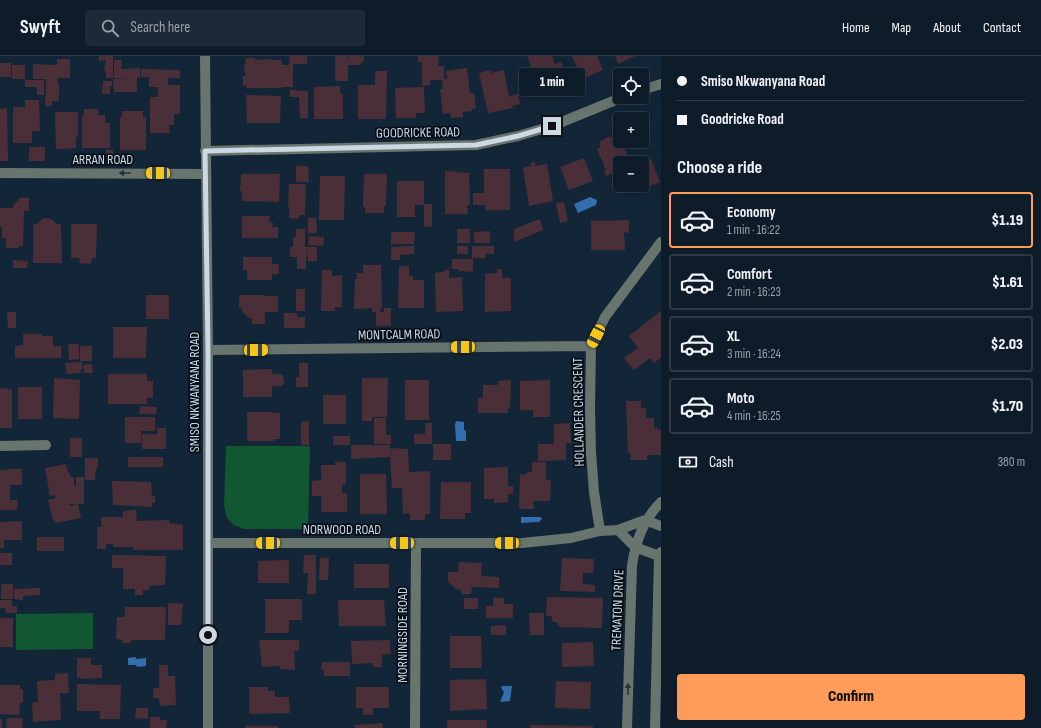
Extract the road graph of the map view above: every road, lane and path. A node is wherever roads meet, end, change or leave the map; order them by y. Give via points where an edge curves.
1 (205, 56) edge
2 (661, 84) edge
3 (649, 88) edge
4 (613, 101) edge
5 (205, 151) junction
6 (0, 173) edge
7 (206, 174) junction
8 (661, 242) edge
9 (591, 346) junction
10 (208, 350) junction
11 (46, 445) dead end
12 (0, 446) edge
13 (661, 502) edge
14 (645, 520) junction
15 (661, 526) edge
16 (618, 530) junction
17 (600, 531) junction
18 (208, 542) junction
19 (416, 543) junction
20 (635, 547) junction
21 (660, 554) edge
22 (208, 728) edge
23 (415, 728) edge
24 (627, 728) edge
25 (655, 728) edge

1 - 5 street, SMISO NKWANYANA ROAD
2 - 3 street
4 - 5 street, GOODRICKE ROAD via 552,126 476,145
5 - 7 street, SMISO NKWANYANA ROAD
7 -> 6 street, ARRAN ROAD
7 - 10 street, SMISO NKWANYANA ROAD
8 - 9 street, HOLLANDER CRESCENT via 605,317
9 - 10 street, MONTCALM ROAD
9 - 17 street, HOLLANDER CRESCENT via 592,453
10 - 18 street, SMISO NKWANYANA ROAD
11 - 12 street
13 - 14 street, TREMATON DRIVE
14 - 15 street
14 - 16 street, NORWOOD ROAD
14 - 20 street, TREMATON DRIVE
16 - 17 street, NORWOOD ROAD
16 - 20 street
17 - 19 street, NORWOOD ROAD via 571,538 522,543
18 - 19 street, NORWOOD ROAD
18 - 22 street, SMISO NKWANYANA ROAD
19 - 23 street, MORNINGSIDE ROAD
20 - 21 street
24 -> 20 street, TREMATON DRIVE via 630,587
21 - 25 street

